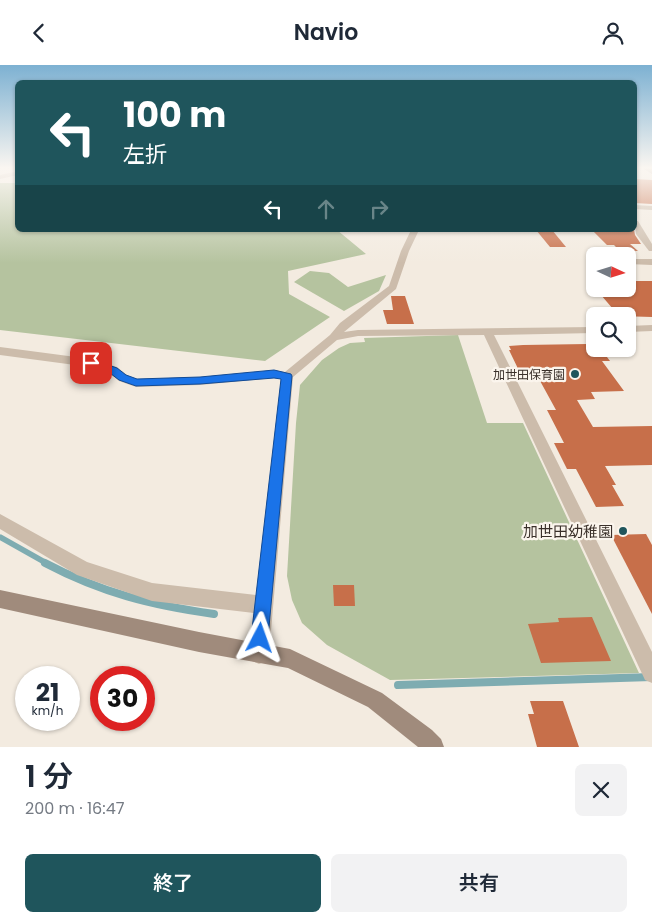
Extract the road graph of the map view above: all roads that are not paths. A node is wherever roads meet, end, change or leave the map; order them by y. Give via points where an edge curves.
1 (637, 207) edge
2 (652, 208) edge
3 (637, 227) edge
4 (414, 232) edge
5 (652, 249) edge
6 (636, 262) edge
7 (652, 262) edge
8 (652, 328) edge
9 (636, 329) edge
10 (586, 330) edge
11 (488, 332) junction
12 (334, 337) junction
13 (0, 351) edge
14 (287, 376) junction
15 (0, 521) edge
16 (0, 599) edge
17 (262, 605) junction
18 (258, 654) junction
19 (652, 672) edge
20 (433, 747) edge

1 - 2 street
3 - 5 street
4 - 12 street via 393,287 344,325
6 - 7 street
8 - 9 street
10 - 11 street
11 - 12 street via 358,333
11 - 19 street
12 - 14 street
13 - 14 street via 91,363 113,370 136,383 274,374
14 - 17 street
15 - 17 street via 83,569 152,592
16 - 18 street
17 - 18 street
18 - 20 street via 290,659 375,700

